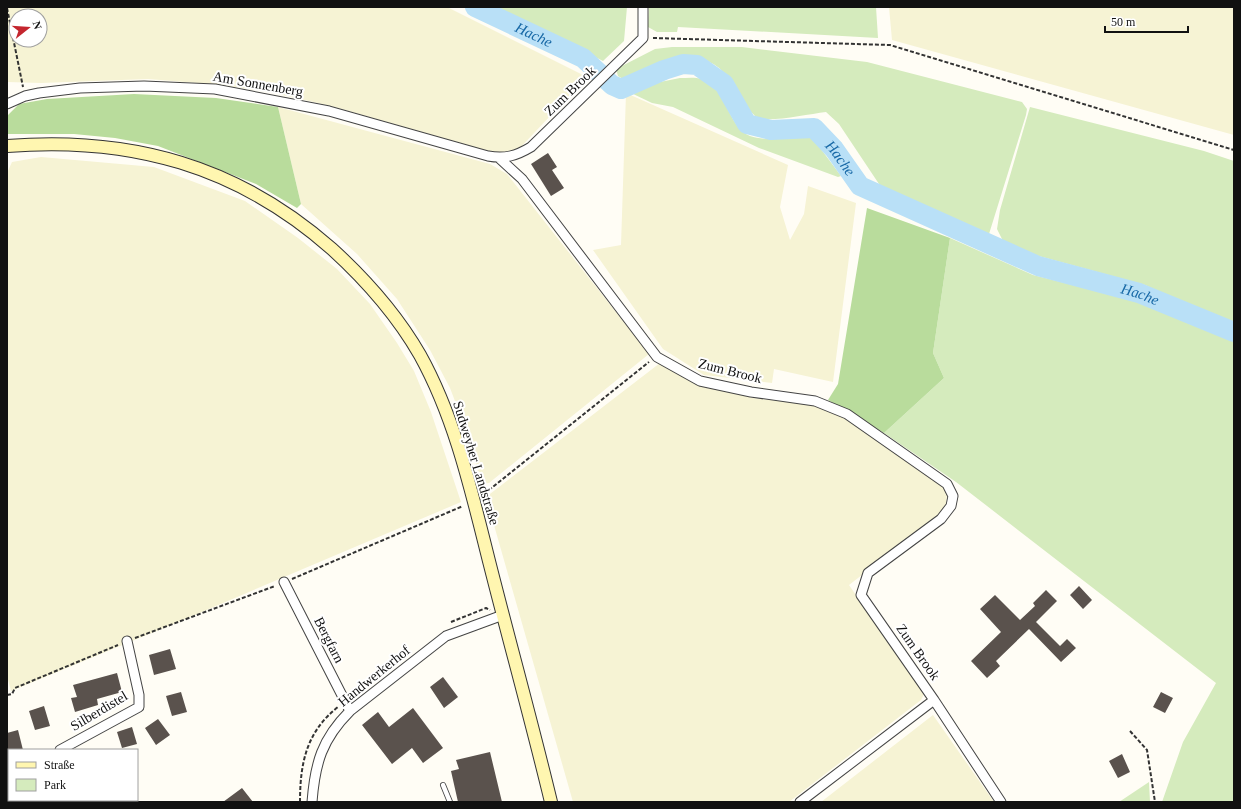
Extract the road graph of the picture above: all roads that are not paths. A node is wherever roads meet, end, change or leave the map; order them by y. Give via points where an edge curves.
1 (643, 7) edge
2 (7, 104) edge
3 (7, 146) edge
4 (499, 158) junction
5 (284, 582) road end
6 (503, 615) junction
7 (127, 641) road end
8 (934, 700) junction
9 (350, 711) junction
10 (62, 749) edge
11 (443, 785) dead end
12 (312, 802) edge
13 (450, 802) edge
14 (551, 802) edge
15 (800, 802) edge
16 (1001, 802) edge

1 - 4 street, Zum Brook via 643,38 531,148 515,157
2 - 4 street, Am Sonnenberg via 25,96 80,88 144,86 215,89 329,111
3 - 6 main road, Sudweyher Landstraße via 90,145 155,155 202,169 250,190 279,207 346,262 367,283 406,331 438,392 453,430 474,502
4 - 8 street, Zum Brook via 522,179 657,357 700,381 751,392 815,401 847,414 947,484 952,496 951,506 941,519 868,573 862,595
5 - 9 street, Bergfarn
6 - 9 street, Handwerkerhof via 446,636
6 - 14 main road, Sudweyher Landstraße
7 - 10 street, Silberdistel via 139,695 139,707
8 - 15 street, Zum Brook
8 - 16 street, Zum Brook
9 - 12 street, Handwerkerhof via 326,740 318,760
11 - 13 lane

